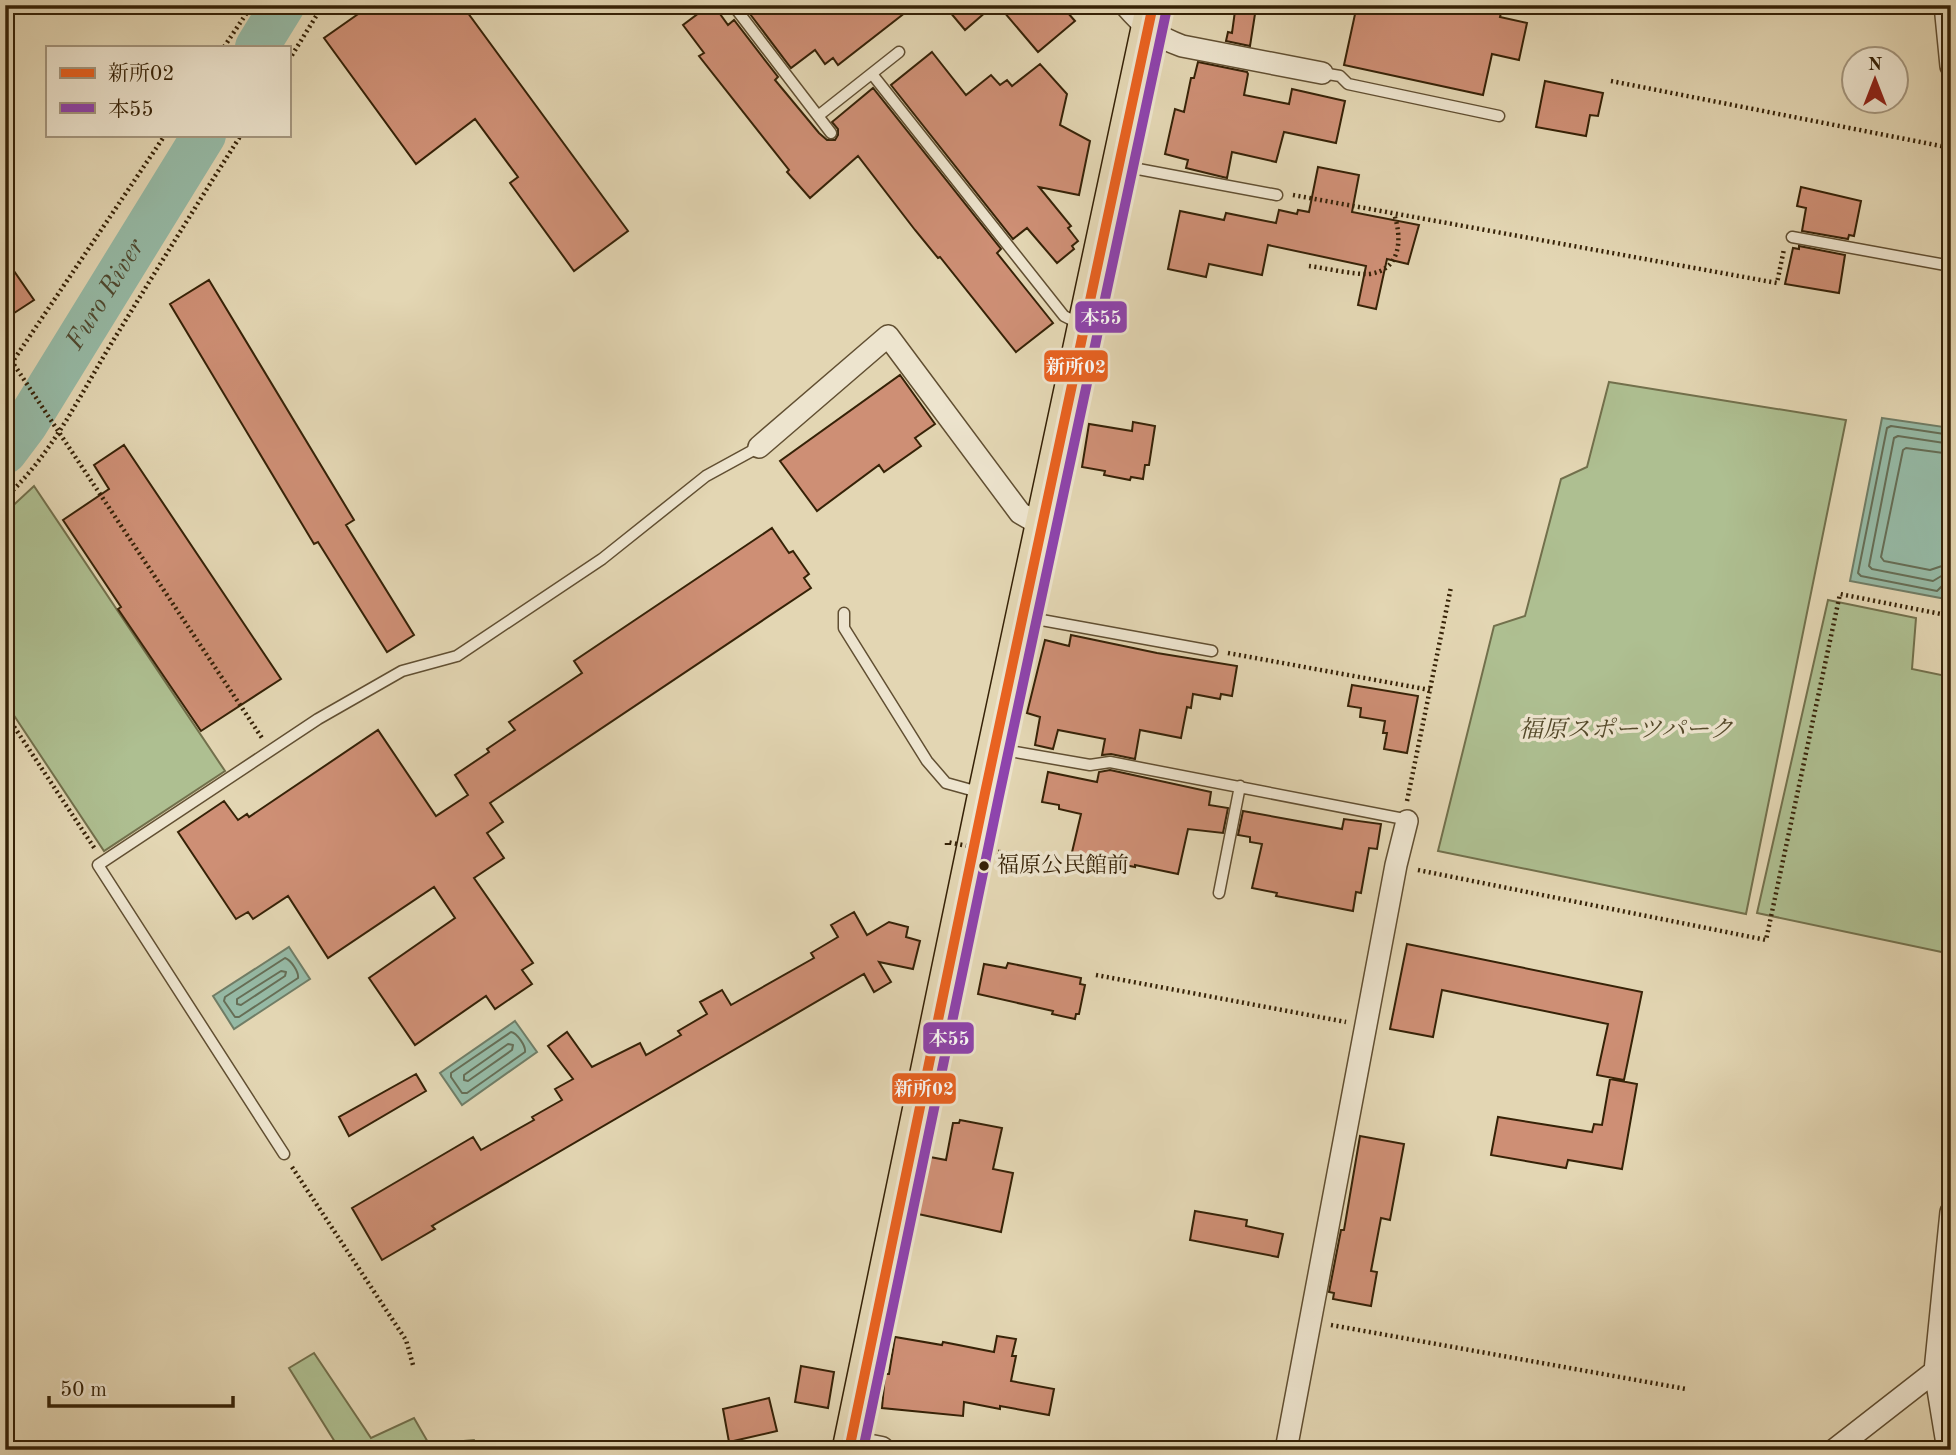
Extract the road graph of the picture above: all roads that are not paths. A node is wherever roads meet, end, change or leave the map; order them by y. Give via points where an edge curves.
1 (733, 5) edge
2 (1125, 5) edge
3 (1945, 5) edge
4 (1150, 18) edge
5 (899, 52) dead end
6 (1951, 66) edge
7 (1322, 73) joint
8 (872, 74) junction
9 (818, 116) junction
10 (1499, 116) dead end
11 (831, 133) dead end
12 (1119, 165) junction
13 (1277, 195) road end
14 (1792, 237) road end
15 (1951, 266) edge
16 (1084, 326) junction
17 (759, 447) joint
18 (1044, 522) junction
19 (844, 612) dead end
20 (1022, 617) junction
21 (1212, 651) road end
22 (995, 748) junction
23 (1240, 786) junction
24 (985, 793) junction
25 (1405, 820) joint
26 (1219, 893) dead end
27 (284, 1154) road end
28 (1951, 1212) edge
29 (1943, 1365) edge
30 (860, 1448) edge
31 (1286, 1450) edge
32 (1834, 1450) edge
33 (1948, 1450) edge

1 - 9 lane
2 - 4 street
3 - 6 street
4 - 7 street via 1161,39 1182,46
4 - 12 main road
5 - 8 lane
7 - 10 lane via 1340,76 1348,85
8 - 9 lane
8 - 16 lane via 1065,316
9 - 11 lane
12 - 13 lane
12 - 16 main road
14 - 15 lane
16 - 18 main road
17 - 18 street via 888,336 1020,513
17 - 27 lane via 706,476 602,559 457,656 402,671 318,719 97,865
18 - 20 main road
19 - 24 lane via 844,628 927,761 946,783
20 - 21 lane
20 - 22 main road
22 - 23 lane via 1090,765 1110,762
22 - 24 main road
23 - 25 lane
23 - 26 lane
24 - 30 main road
25 - 31 street
28 - 29 street
29 - 32 street
29 - 33 street

